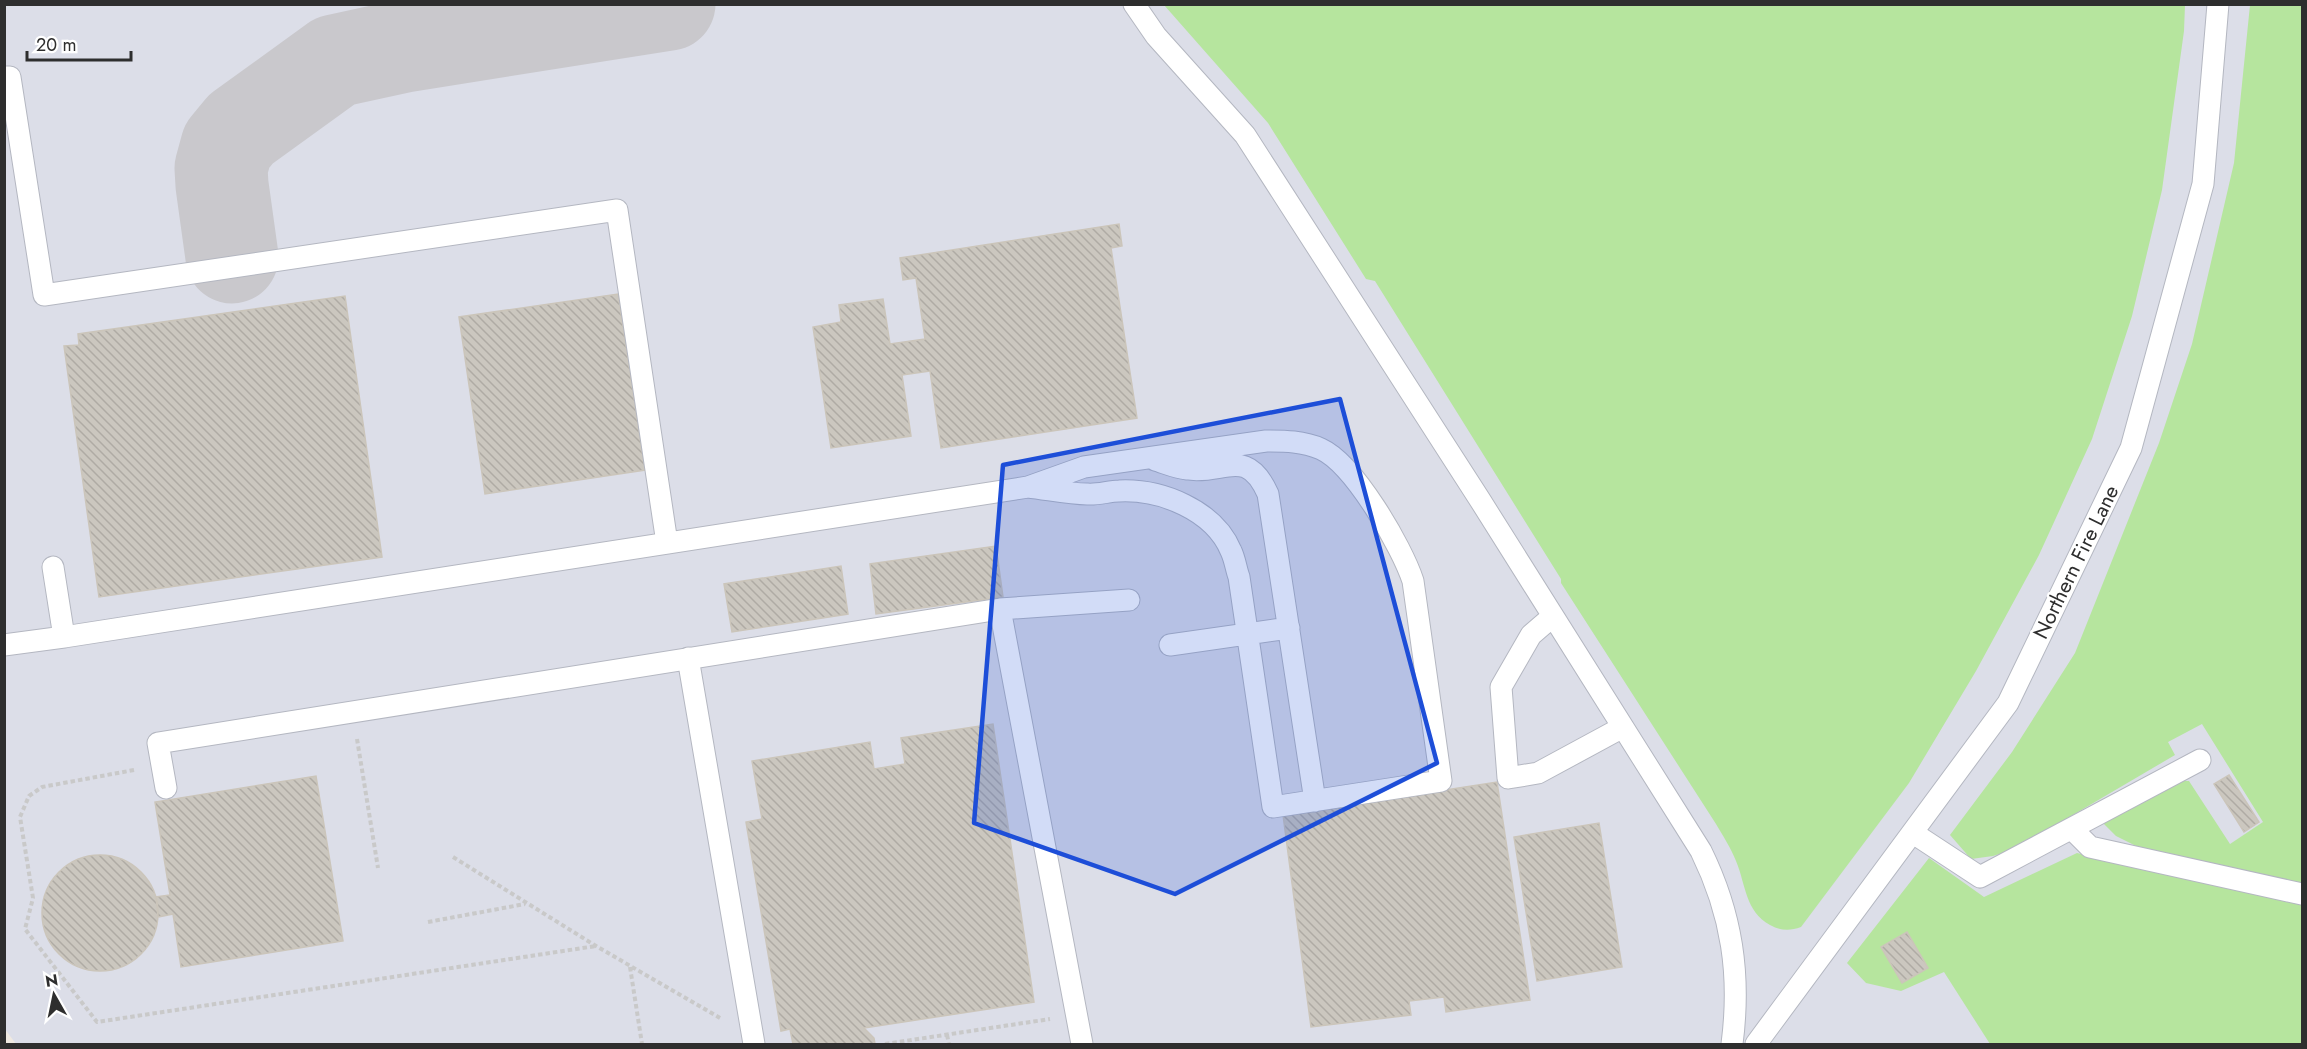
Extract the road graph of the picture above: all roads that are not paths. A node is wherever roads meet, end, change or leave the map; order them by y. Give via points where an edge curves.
1 (1134, 4) edge
2 (2218, 4) edge
3 (4, 77) edge
4 (1149, 458) junction
5 (1028, 487) junction
6 (667, 543) junction
7 (53, 567) dead end
8 (1129, 600) dead end
9 (1000, 609) junction
10 (1553, 616) junction
11 (1289, 628) junction
12 (1247, 634) junction
13 (64, 637) junction
14 (4, 645) edge
15 (1170, 645) dead end
16 (688, 658) junction
17 (1623, 727) junction
18 (2200, 760) dead end
19 (166, 788) dead end
20 (1315, 801) junction
21 (2073, 830) junction
22 (1913, 833) junction
23 (2302, 894) edge
24 (754, 1044) edge
25 (1082, 1044) edge
26 (1731, 1044) edge
27 (1756, 1044) edge

1 - 10 lane via 1155,36 1245,135
2 - 22 lane, Northern Fire Lane via 2203,184 2131,448 2008,703
3 - 6 lane via 10,77 44,295 617,210
4 - 5 lane via 1084,467
4 - 11 lane via 1188,470 1237,466 1250,469 1261,478 1268,495
4 - 20 lane via 1266,441 1293,440 1322,449 1343,465 1407,561 1441,782
5 - 6 lane
5 - 12 lane via 1088,495 1120,490 1152,493 1179,502 1200,515 1231,549
6 - 13 lane
7 - 13 lane
8 - 9 lane
9 - 16 lane
9 - 25 lane
10 - 17 lane
10 - 17 lane via 1532,635 1501,687 1508,778 1538,773
11 - 12 lane
11 - 20 lane
12 - 15 lane
12 - 20 lane via 1274,807
13 - 14 lane
16 - 19 lane via 158,743
16 - 24 lane
17 - 26 lane via 1701,851 1716,882 1732,944 1735,974
18 - 21 lane
21 - 22 lane via 1980,877
21 - 23 lane via 2090,847
22 - 27 lane, Northern Fire Lane

